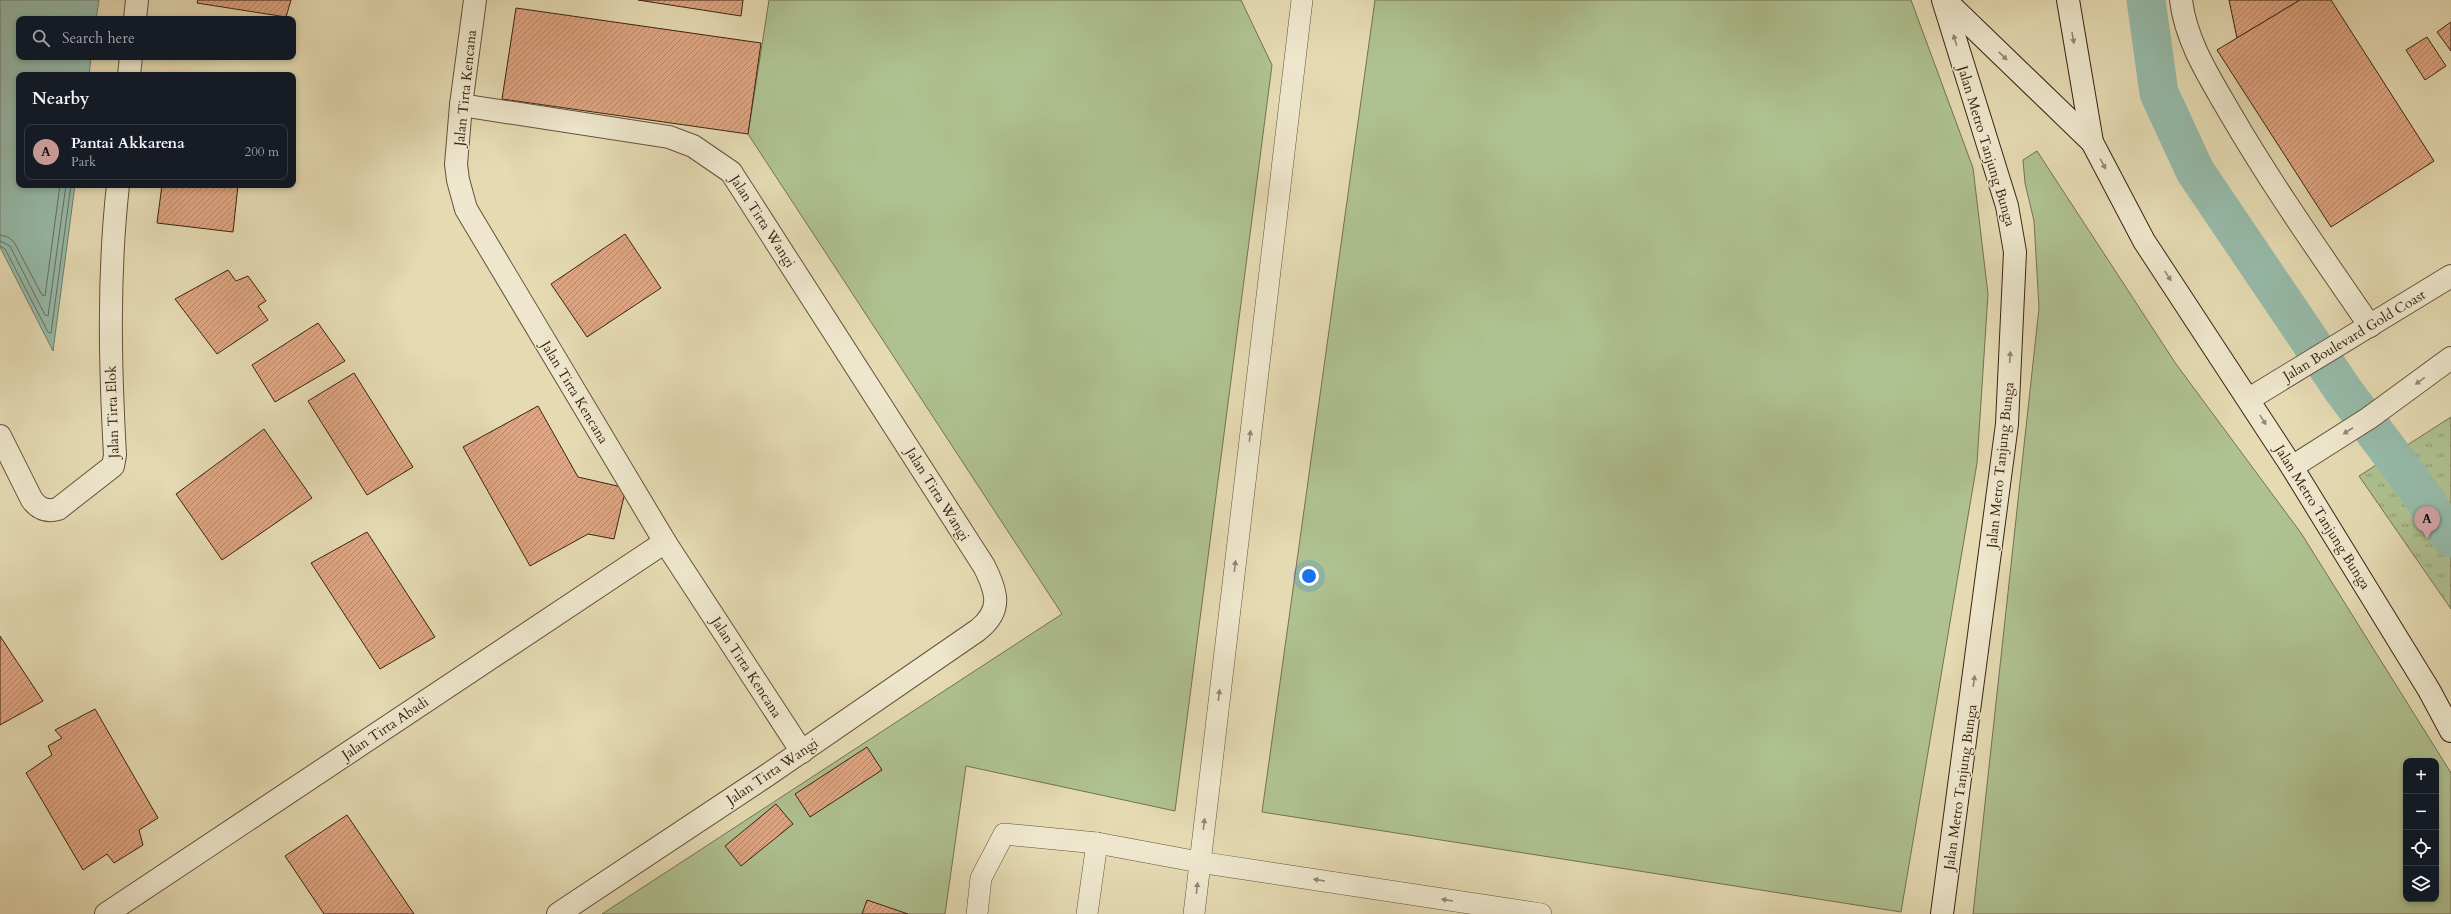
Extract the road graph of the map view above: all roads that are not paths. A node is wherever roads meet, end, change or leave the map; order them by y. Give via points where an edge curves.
1 (138, 0) edge
2 (475, 0) edge
3 (1302, 0) edge
4 (1944, 0) edge
5 (2068, 0) edge
6 (2181, 0) edge
7 (136, 16) edge
8 (131, 60) edge
9 (130, 72) edge
10 (461, 106) junction
11 (2092, 142) junction
12 (118, 188) edge
13 (2451, 276) edge
14 (2370, 326) junction
15 (2451, 358) edge
16 (2249, 399) junction
17 (0, 436) edge
18 (2292, 467) junction
19 (665, 542) junction
20 (2451, 731) edge
21 (802, 752) junction
22 (1097, 843) junction
23 (1200, 862) junction
24 (106, 914) edge
25 (558, 914) edge
26 (977, 914) edge
27 (1088, 914) edge
28 (1194, 914) edge
29 (1541, 914) edge
30 (1942, 914) edge

1 - 7 street
2 - 10 street, Jalan Tirta Kencana
23 -> 3 lane
4 -> 11 street
30 -> 4 street, Jalan Metro Tanjung Bunga via 2007,424 2015,252 2007,206
5 -> 11 street, Jalan Metro Tanjung Bunga
6 - 14 street via 2188,30 2204,68 2265,173
8 - 9 street
10 - 19 street, Jalan Tirta Kencana via 456,164 466,209
10 - 21 street, Jalan Tirta Wangi via 669,137 693,146 732,172 984,566 996,596 994,611 984,625
11 -> 16 street, Jalan Metro Tanjung Bunga via 2144,241
12 - 17 street, Jalan Tirta Elok via 113,231 111,346 114,466 58,509 48,511 37,506 32,500
13 - 14 street, Jalan Boulevard Gold Coast
14 - 16 street, Jalan Boulevard Gold Coast
15 -> 18 street via 2369,418
16 -> 18 street, Jalan Metro Tanjung Bunga
18 - 20 street, Jalan Metro Tanjung Bunga via 2429,690
19 - 21 street, Jalan Tirta Kencana
19 - 24 street, Jalan Tirta Abadi
21 - 25 street, Jalan Tirta Wangi
22 - 23 lane
22 - 26 lane via 1004,834 981,878
22 - 27 lane
28 -> 23 lane
29 -> 23 lane

